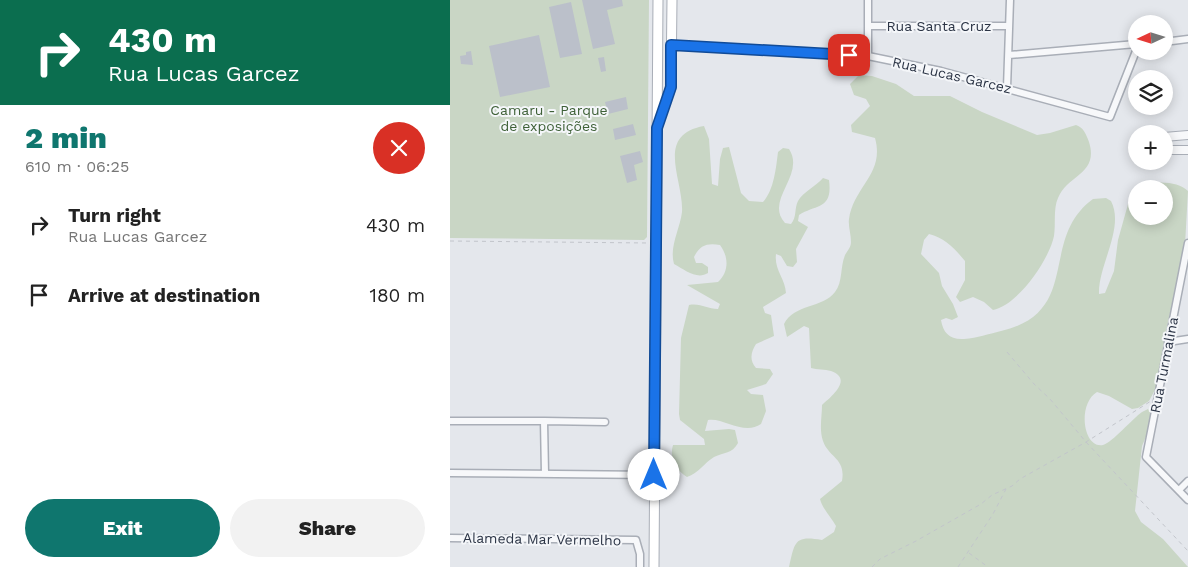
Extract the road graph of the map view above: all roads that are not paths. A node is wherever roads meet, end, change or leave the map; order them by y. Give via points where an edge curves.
1 (658, 0) edge
2 (672, 0) edge
3 (868, 0) edge
4 (1010, 0) edge
5 (868, 26) junction
6 (1009, 26) junction
7 (1188, 40) edge
8 (1173, 41) edge
9 (671, 45) junction
10 (1128, 45) edge
11 (1009, 54) junction
12 (868, 56) junction
13 (1132, 60) edge
14 (1007, 88) junction
15 (657, 128) junction
16 (1188, 135) edge
17 (1173, 137) edge
18 (1173, 150) edge
19 (1188, 150) edge
20 (1188, 243) edge
21 (1185, 277) edge
22 (1188, 339) edge
23 (1168, 342) junction
24 (450, 421) edge
25 (544, 421) junction
26 (605, 422) dead end
27 (450, 473) edge
28 (545, 474) junction
29 (654, 475) junction
30 (1188, 481) edge
31 (1179, 490) junction
32 (1188, 500) edge
33 (450, 538) edge
34 (640, 567) edge
35 (654, 567) edge

1 - 15 main road
2 - 9 main road
3 - 5 street
4 - 6 street
5 - 6 street, Rua Santa Cruz
5 - 12 street
6 - 11 street
7 - 8 street
9 - 12 street, Rua Lucas Garcez
9 - 15 main road via 671,87
10 - 11 street
11 - 14 street
12 - 14 street, Rua Lucas Garcez
13 - 14 street, Rua Lucas Garcez via 1110,117
15 - 29 main road
16 - 17 street
18 - 19 street
20 - 21 street, Rua Turmalina
21 - 23 street, Rua Turmalina
22 - 23 street
23 - 31 street, Rua Turmalina via 1146,457
24 - 25 street
25 - 26 street
25 - 28 street
27 - 28 street
28 - 29 street
29 - 35 main road
30 - 31 street
31 - 32 street
33 - 34 street, Alameda Mar Vermelho via 636,540

